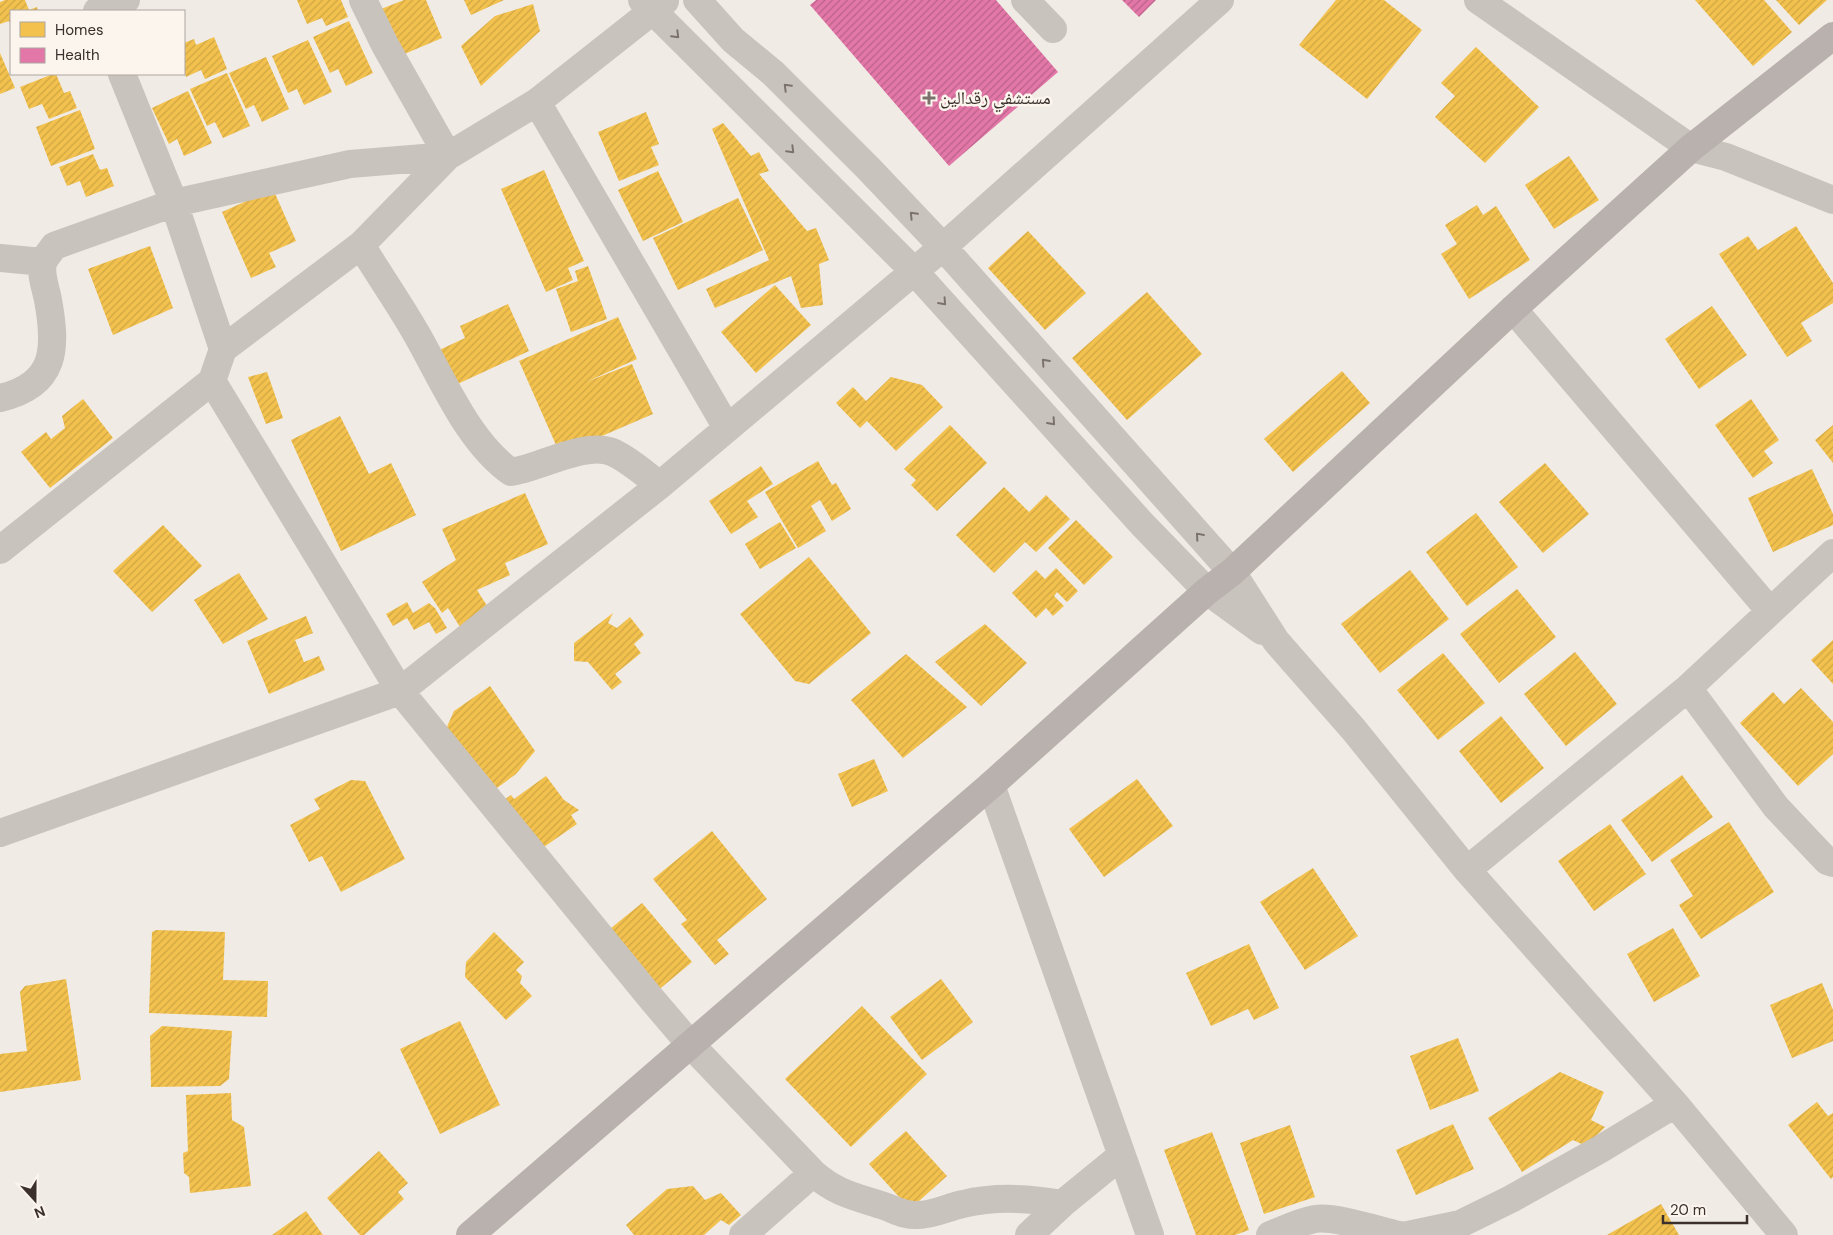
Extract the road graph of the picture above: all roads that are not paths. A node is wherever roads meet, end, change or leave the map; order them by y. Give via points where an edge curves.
1 (126, 0) edge
2 (363, 0) edge
3 (697, 0) edge
4 (1025, 0) edge
5 (1220, 0) edge
6 (1478, 0) edge
7 (654, 4) edge
8 (100, 10) edge
9 (1053, 29) dead end
10 (1833, 36) edge
11 (122, 75) edge
12 (537, 102) junction
13 (1691, 148) junction
14 (448, 156) junction
15 (1833, 200) edge
16 (174, 203) junction
17 (361, 245) junction
18 (943, 247) junction
19 (0, 258) edge
20 (43, 262) junction
21 (914, 271) junction
22 (1513, 309) junction
23 (223, 349) junction
24 (212, 380) junction
25 (0, 398) edge
26 (727, 428) junction
27 (660, 485) junction
28 (0, 550) edge
29 (1833, 553) edge
30 (1232, 572) junction
31 (1207, 591) junction
32 (1770, 611) junction
33 (1276, 641) junction
34 (1688, 688) junction
35 (400, 691) junction
36 (991, 785) junction
37 (0, 833) edge
38 (1833, 863) edge
39 (1467, 870) junction
40 (690, 1044) junction
41 (1675, 1104) junction
42 (1122, 1155) junction
43 (813, 1173) junction
44 (1062, 1204) junction
45 (470, 1235) edge
46 (743, 1235) edge
47 (1029, 1235) edge
48 (1150, 1235) edge
49 (1270, 1235) edge
50 (1399, 1235) edge
51 (1408, 1235) edge
52 (1784, 1235) edge

1 - 8 street
2 - 14 street
18 -> 3 street via 773,73 733,40
4 - 9 street
5 - 18 street
6 - 13 street
7 - 12 street
7 -> 21 street
10 - 13 main road
11 - 16 street
12 - 14 street
12 - 26 street
13 - 15 street via 1726,157
13 - 22 main road
14 - 16 street via 350,164
14 - 17 street
16 - 20 street via 54,246
16 - 23 street
17 - 23 street
17 - 27 street via 462,415 497,462 511,472 588,450 612,451
18 - 21 street
30 -> 18 street
19 - 20 street
20 - 25 street via 53,337 51,360 40,378 14,395
21 - 26 street
21 -> 31 street via 1142,524
22 - 30 main road
22 - 32 street
23 - 24 street
24 - 28 street
24 - 35 street
26 - 27 street
27 - 35 street
29 - 32 street
30 - 31 main road
30 - 33 street
31 - 33 street
31 - 36 main road
32 - 34 street
33 - 39 street via 1354,730
34 - 38 street via 1776,807 1827,861
34 - 39 street
35 - 37 street
35 - 40 street
36 - 40 main road
36 - 42 street
39 - 41 street
40 - 43 street
40 - 45 main road
41 - 51 street via 1511,1199 1460,1224
41 - 52 street
42 - 44 street
42 - 48 street
43 - 44 street via 852,1198 910,1215 998,1199
43 - 46 street
44 - 47 street
49 - 50 street via 1316,1219

